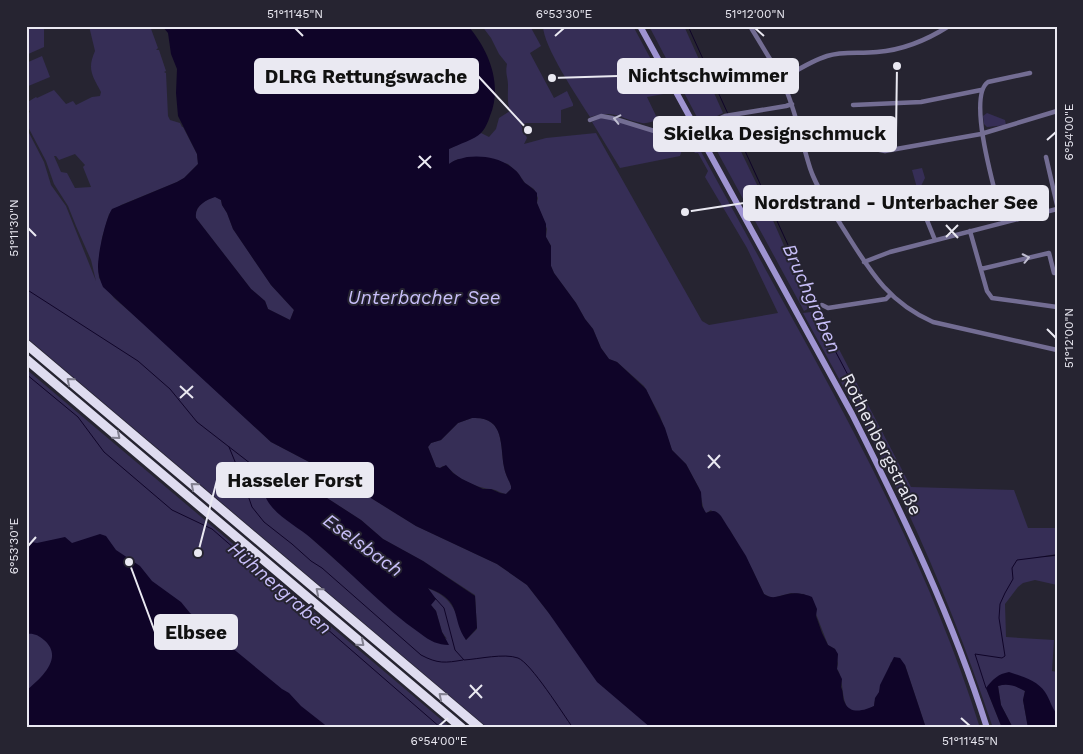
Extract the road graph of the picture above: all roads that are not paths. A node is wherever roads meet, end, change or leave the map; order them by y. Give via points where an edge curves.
1 (640, 26) edge
2 (750, 26) edge
3 (949, 26) edge
4 (1030, 73) dead end
5 (782, 79) junction
6 (981, 90) junction
7 (792, 104) junction
8 (853, 105) dead end
9 (1057, 111) edge
10 (590, 120) dead end
11 (697, 129) junction
12 (981, 134) junction
13 (875, 149) dead end
14 (1046, 157) dead end
15 (914, 195) dead end
16 (1057, 205) edge
17 (1057, 209) edge
18 (1003, 222) junction
19 (970, 230) junction
20 (935, 240) junction
21 (864, 262) junction
22 (980, 269) junction
23 (1057, 272) edge
24 (890, 296) junction
25 (822, 305) dead end
26 (1057, 306) edge
27 (26, 344) edge
28 (1057, 350) edge
29 (26, 359) edge
30 (462, 728) edge
31 (480, 728) edge
32 (987, 728) edge

1 - 11 main road, Rothenbergstraße
2 - 5 street
3 - 5 street via 924,40 899,48 824,57
4 - 6 street via 988,82
5 - 7 street
6 - 8 street via 922,102
6 - 12 street
7 - 11 street via 725,116
7 - 21 street via 817,184
9 - 12 street
11 -> 10 street via 677,138 612,118 601,116
11 - 32 main road, Rothenbergstraße via 852,414 904,519 956,640
12 - 13 street via 886,150
12 - 18 street
14 - 16 street
15 - 20 street
17 - 18 street
18 - 19 street
19 - 20 street
19 - 22 street
20 - 21 street via 880,254
21 - 24 street
22 -> 23 street via 1049,253 1054,273
22 - 26 street via 992,298
24 - 25 street via 828,308
24 - 28 street via 933,322
31 -> 27 highway
29 -> 30 highway

